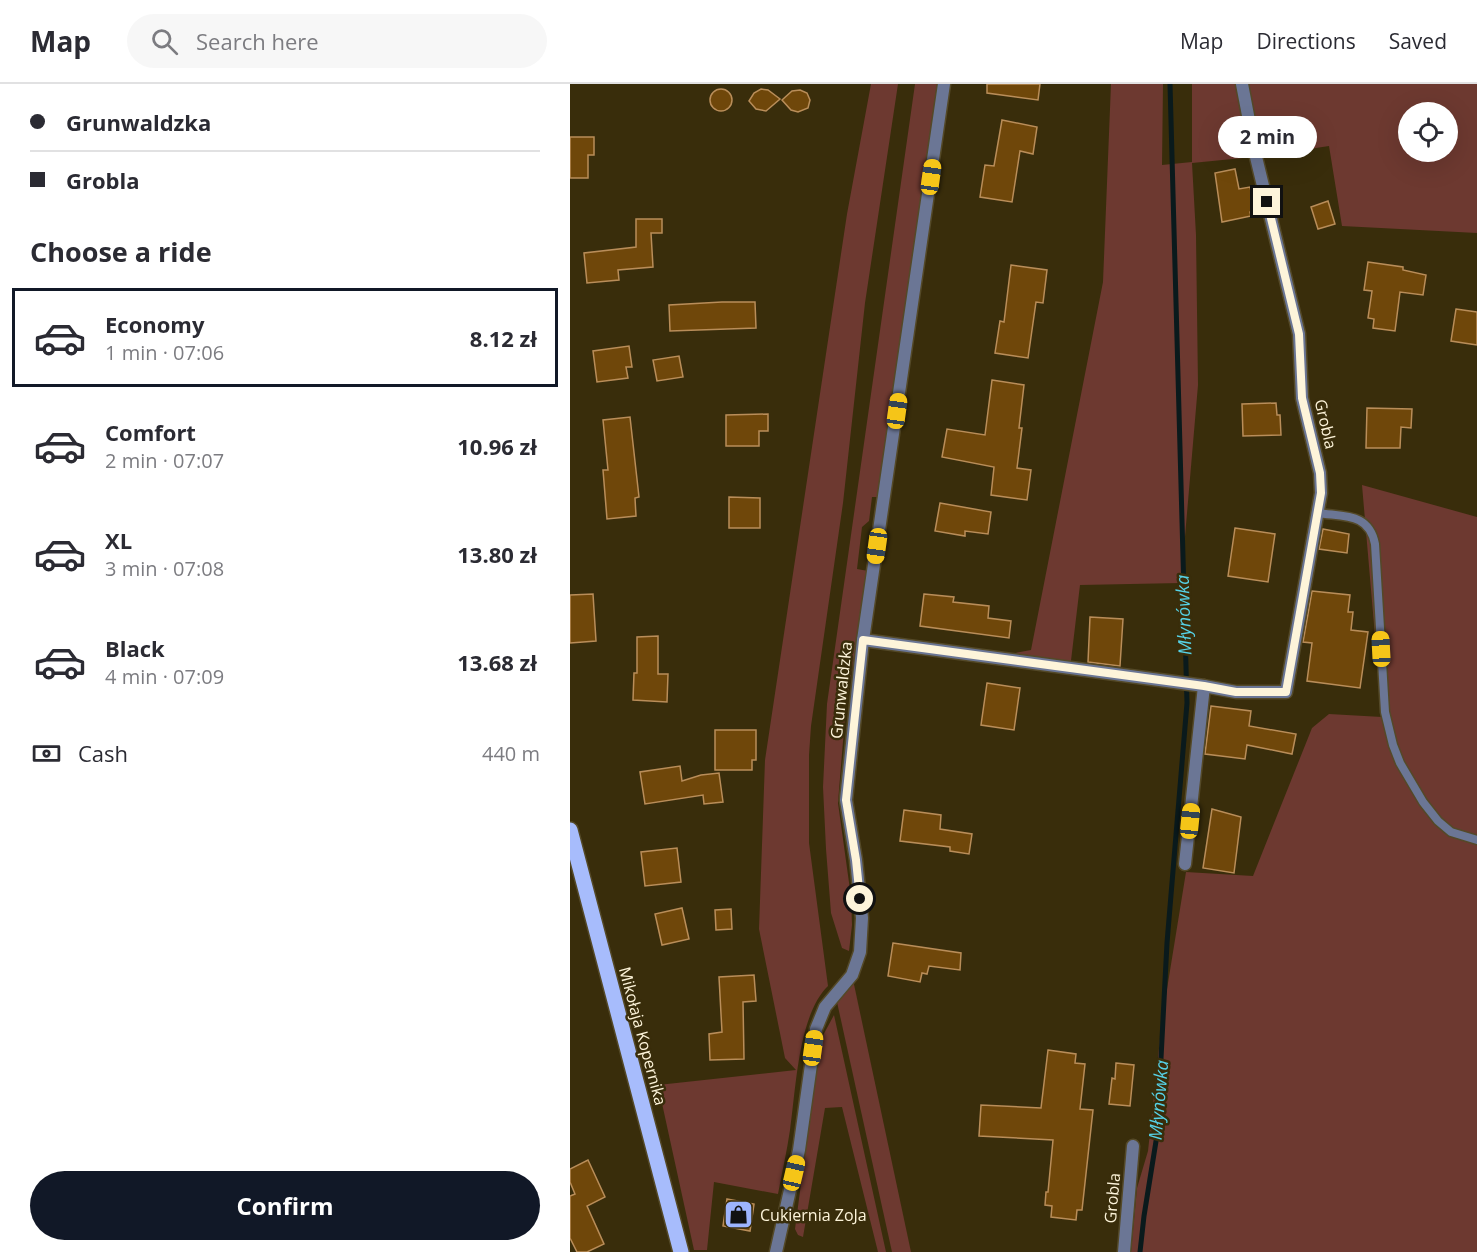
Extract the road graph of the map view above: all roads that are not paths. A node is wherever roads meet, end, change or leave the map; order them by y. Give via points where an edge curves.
1 (945, 84) edge
2 (1242, 84) edge
3 (1318, 513) junction
4 (863, 640) junction
5 (1204, 686) junction
6 (570, 830) edge
7 (1477, 840) edge
8 (1185, 864) dead end
9 (1133, 1146) dead end
10 (681, 1252) edge
11 (776, 1252) edge
12 (1124, 1252) edge

1 - 4 street, Grunwaldzka
2 - 3 street, Grobla via 1299,334 1302,398 1320,473
3 - 5 street, Grobla via 1286,692 1236,692
3 - 7 lane via 1349,517 1370,528 1375,544 1385,712 1393,745 1423,802 1438,821 1451,832
4 - 5 street, Grobla
4 - 11 street, Grunwaldzka via 846,800 862,918 860,952 852,975 825,1007 816,1029 799,1150
5 - 8 street
6 - 10 main road, Mikołaja Kopernika
9 - 12 street, Grobla

